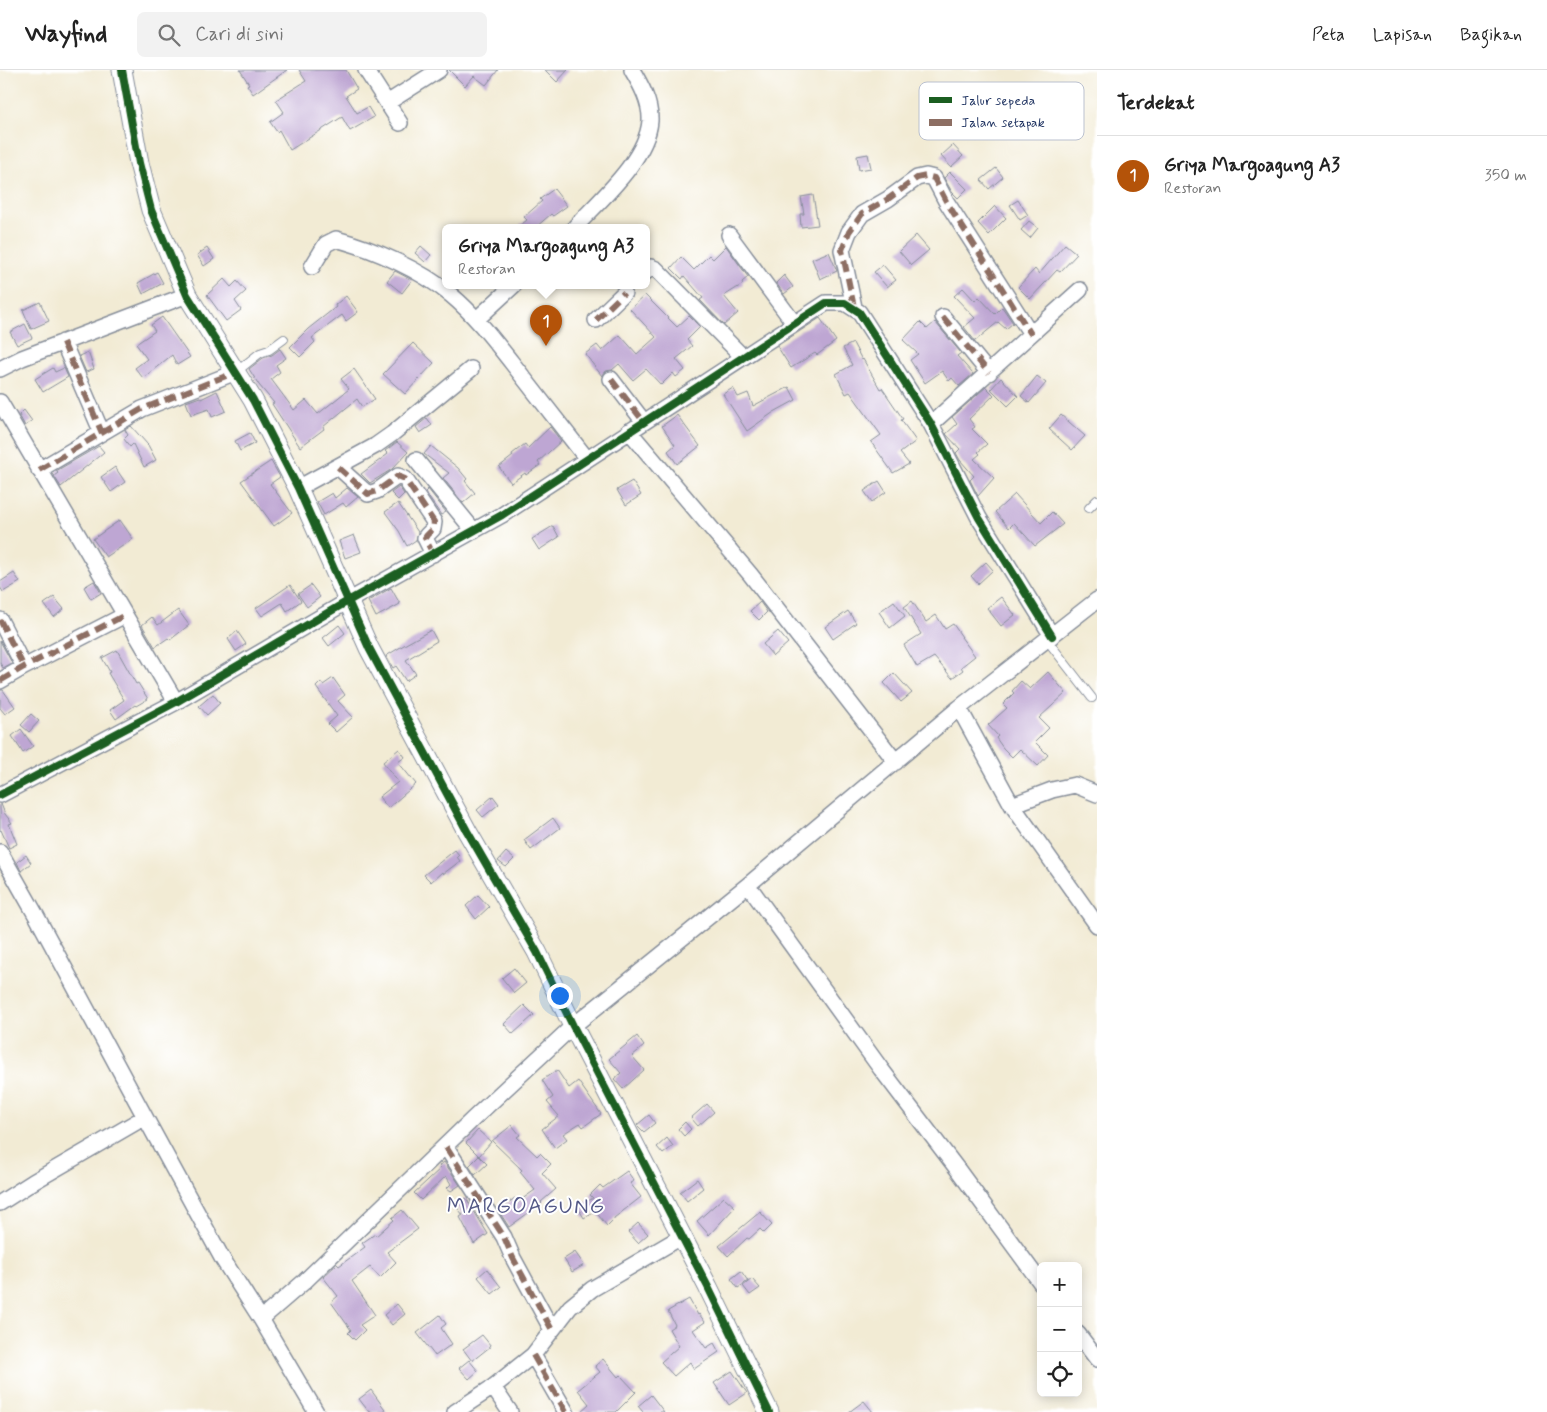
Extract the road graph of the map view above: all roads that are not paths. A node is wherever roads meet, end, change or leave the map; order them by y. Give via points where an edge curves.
1 (122, 70) edge
2 (366, 70) edge
3 (438, 70) edge
4 (632, 70) edge
5 (388, 103) junction
6 (400, 123) dead end
7 (579, 224) edge
8 (729, 236) dead end
9 (312, 266) dead end
10 (650, 268) edge
11 (442, 289) edge
12 (442, 289) edge
13 (510, 289) edge
14 (623, 289) edge
15 (1080, 290) dead end
16 (187, 295) junction
17 (854, 307) junction
18 (943, 317) dead end
19 (477, 318) junction
20 (596, 320) dead end
21 (794, 323) junction
22 (1031, 334) junction
23 (284, 339) dead end
24 (63, 342) junction
25 (743, 357) junction
26 (0, 369) edge
27 (471, 369) dead end
28 (236, 372) junction
29 (989, 373) junction
30 (611, 379) dead end
31 (0, 402) edge
32 (644, 422) junction
33 (931, 424) junction
34 (629, 431) junction
35 (102, 433) junction
36 (587, 459) junction
37 (416, 460) dead end
38 (338, 467) junction
39 (39, 470) junction
40 (298, 488) junction
41 (1097, 500) edge
42 (1089, 508) dead end
43 (474, 531) junction
44 (433, 554) junction
45 (1097, 600) edge
46 (348, 601) junction
47 (124, 615) junction
48 (0, 620) edge
49 (1049, 638) junction
50 (24, 667) junction
51 (0, 682) edge
52 (1092, 698) dead end
53 (176, 702) junction
54 (959, 708) junction
55 (896, 762) junction
56 (1097, 794) edge
57 (0, 795) edge
58 (1012, 805) junction
59 (0, 852) edge
60 (748, 885) junction
61 (1097, 925) edge
62 (572, 1026) junction
63 (145, 1117) junction
64 (446, 1146) junction
65 (0, 1203) edge
66 (682, 1237) junction
67 (1037, 1278) edge
68 (261, 1318) junction
69 (552, 1330) junction
70 (1082, 1339) edge
71 (533, 1355) junction
72 (1097, 1359) edge
73 (493, 1387) junction
74 (766, 1411) edge
75 (316, 1412) edge
76 (455, 1412) edge
77 (510, 1412) edge
78 (566, 1412) edge

1 - 16 street via 151,210
2 - 5 street
3 - 5 street
4 - 7 street via 649,107 650,122 641,149 625,174
5 - 6 street
8 - 21 street
9 - 12 street via 326,244 336,239 405,266
10 - 25 street via 656,269
11 - 19 street
13 - 19 street
14 - 20 street
15 - 22 street
16 - 24 street
16 - 28 street
17 - 21 street via 840,302 826,303
17 - 22 street via 842,250 848,232 862,214 917,178 926,176 934,178
17 - 33 street
18 - 29 street
19 - 36 street
21 - 25 street
22 - 29 street
23 - 28 lane
24 - 26 street
24 - 35 street
25 - 32 street
27 - 38 street via 392,434
28 - 35 street via 142,409
28 - 40 street
29 - 33 street
30 - 32 street
31 - 39 street
32 - 34 street
33 - 49 street via 979,518
34 - 36 street
34 - 55 street via 750,574
35 - 39 street
36 - 43 street
37 - 43 street
38 - 40 street
38 - 44 street via 368,494 398,476 405,479 434,522 433,529 425,538
39 - 47 street
40 - 46 street
41 - 42 lane
43 - 44 street
44 - 46 street
45 - 49 street
46 - 53 street
46 - 62 street via 369,648 537,952
47 - 50 street
47 - 53 street
48 - 50 street
49 - 52 lane
49 - 54 street
50 - 51 street
53 - 57 street
54 - 55 street
54 - 58 street
55 - 60 street
56 - 58 street via 1075,785
58 - 61 street
59 - 63 street
60 - 62 street
60 - 67 street
62 - 64 street
62 - 66 street
63 - 65 street
63 - 68 street via 222,1258
64 - 68 street via 305,1281
64 - 69 street via 504,1237
66 - 69 street via 592,1289 570,1307
66 - 74 street
68 - 75 street
69 - 71 street
70 - 72 street
71 - 73 street
71 - 78 street
73 - 76 street
73 - 77 street

